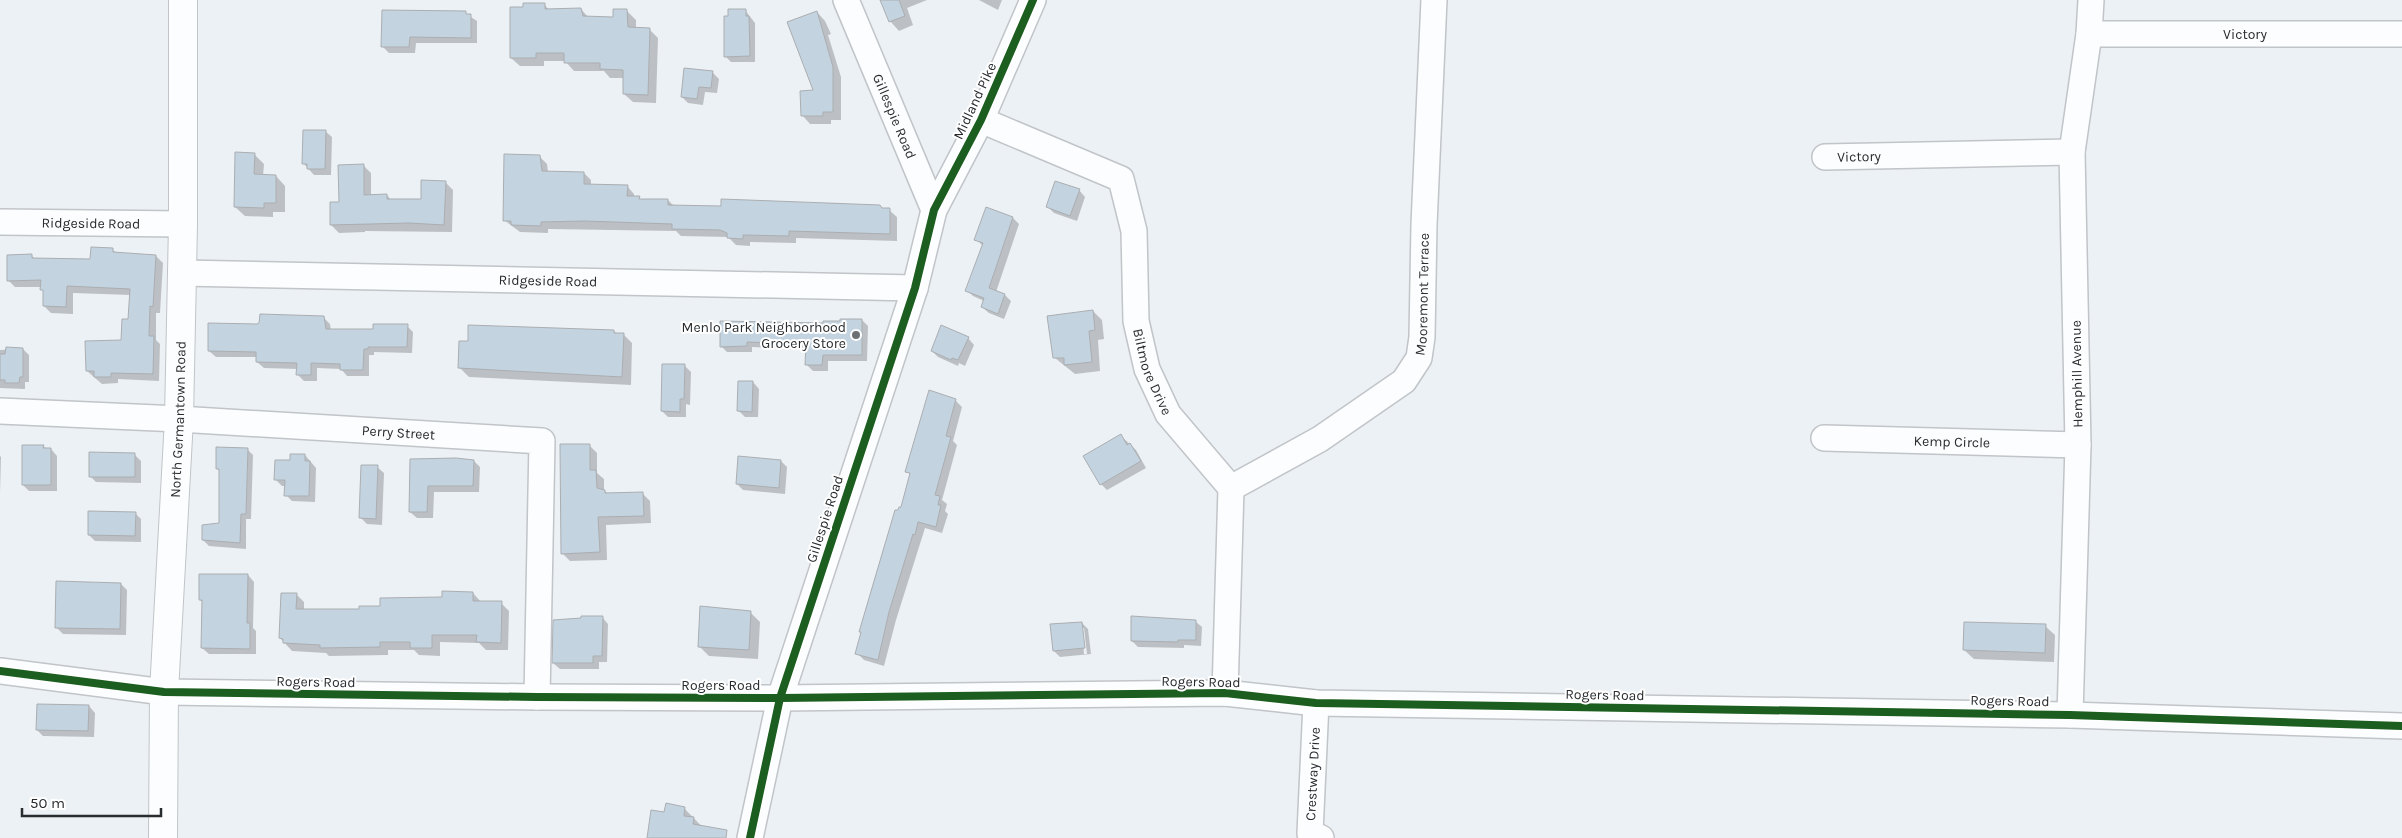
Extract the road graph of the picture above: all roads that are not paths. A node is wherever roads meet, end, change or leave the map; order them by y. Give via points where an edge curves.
1 (183, 0) edge
2 (846, 0) edge
3 (1033, 0) edge
4 (1434, 0) edge
5 (2091, 0) edge
6 (2090, 34) junction
7 (2402, 34) edge
8 (982, 120) junction
9 (2072, 152) junction
10 (1825, 156) dead end
11 (934, 210) junction
12 (0, 222) edge
13 (183, 224) junction
14 (182, 273) junction
15 (915, 288) junction
16 (0, 411) edge
17 (179, 419) junction
18 (1824, 438) dead end
19 (2078, 444) junction
20 (1231, 488) junction
21 (0, 671) edge
22 (164, 692) junction
23 (1226, 693) junction
24 (537, 697) junction
25 (780, 698) junction
26 (1316, 703) junction
27 (2070, 715) junction
28 (2402, 726) edge
29 (163, 838) edge
30 (750, 838) edge
31 (1321, 838) edge

1 - 13 main road, North Germantown Road
2 - 11 street, Gillespie Road
3 - 8 street, Midland Pike
4 - 20 street, Mooremont Terrace via 1419,358 1397,386 1320,439
5 - 6 street, Hemphill Avenue
6 - 7 street, Victory
6 - 9 street, Hemphill Avenue
8 - 11 street, Midland Pike
8 - 20 street, Biltmore Drive via 1121,179 1134,232 1136,321 1147,369 1168,414
9 - 10 street, Victory
9 - 19 street, Hemphill Avenue
11 - 15 street, Gillespie Road
12 - 13 street, Ridgeside Road
13 - 14 main road, North Germantown Road
14 - 15 street, Ridgeside Road
14 - 17 main road, North Germantown Road
15 - 25 street, Gillespie Road
16 - 17 street, Perry Street
17 - 22 main road, North Germantown Road
17 - 24 street, Perry Street via 542,441
18 - 19 street, Kemp Circle
19 - 27 street, Hemphill Avenue
20 - 23 street
21 - 22 street, Rogers Road
22 - 24 street, Rogers Road
22 - 29 main road, North Germantown Road
23 - 25 street, Rogers Road
23 - 26 street, Rogers Road
24 - 25 street, Rogers Road
25 - 30 street, Gillespie Road
26 - 27 street, Rogers Road
26 - 31 street, Crestway Drive via 1310,833
27 - 28 street, Rogers Road

